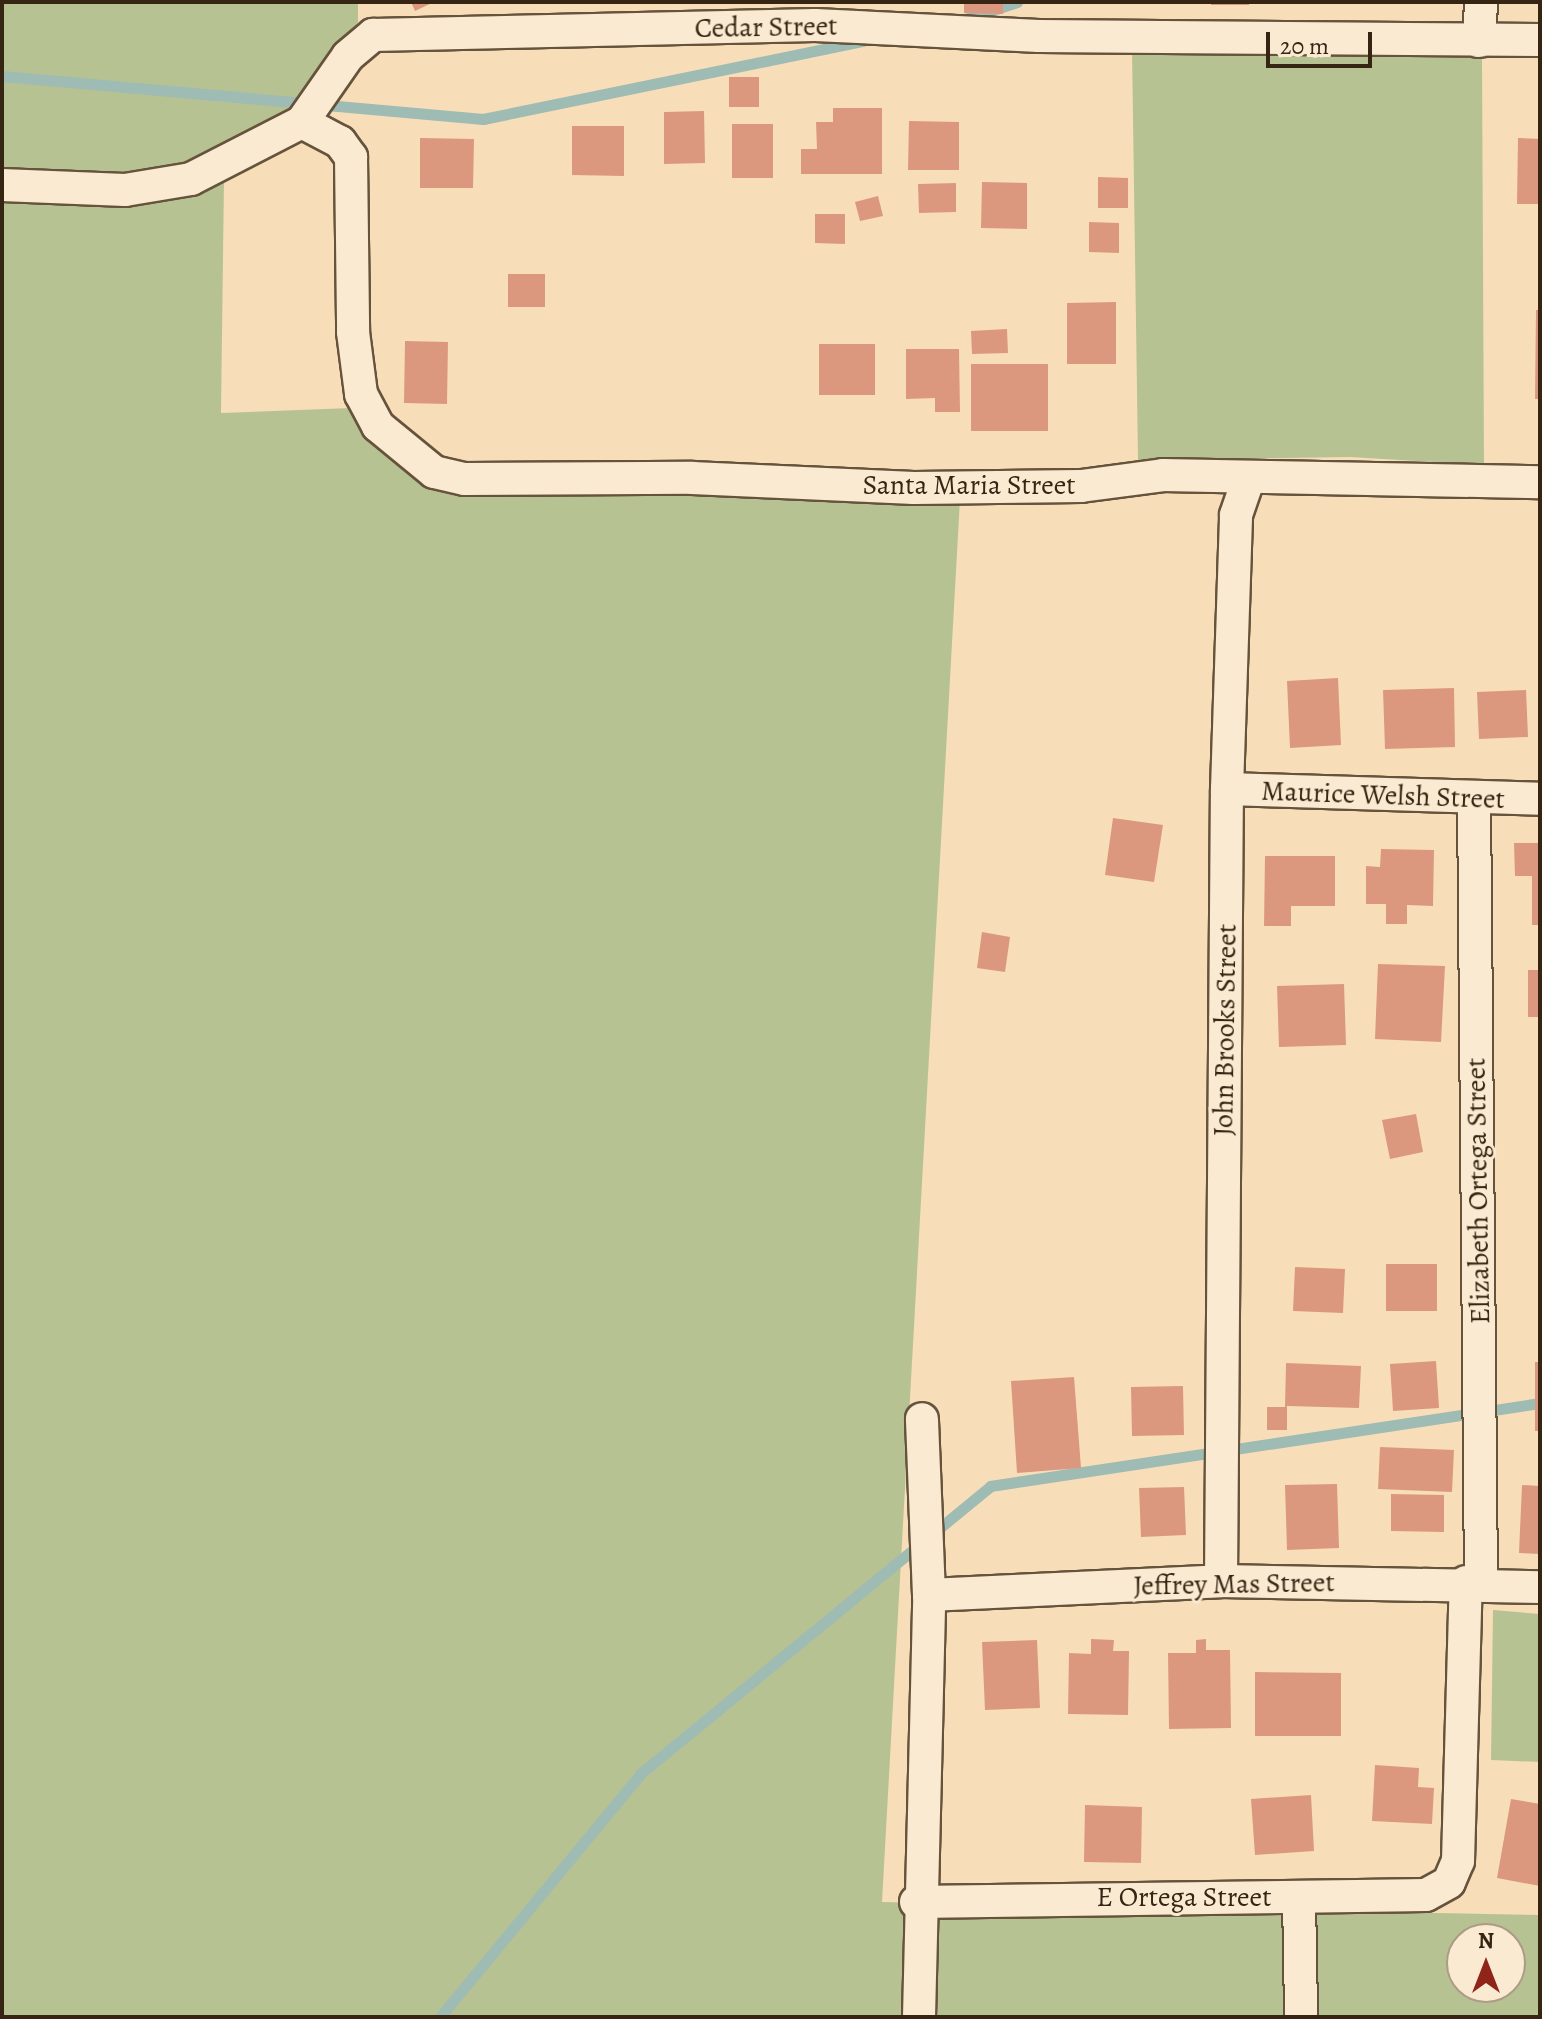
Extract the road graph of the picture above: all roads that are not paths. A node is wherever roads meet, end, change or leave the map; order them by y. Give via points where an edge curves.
1 (1481, 2) edge
2 (1540, 40) edge
3 (1479, 41) junction
4 (302, 122) junction
5 (2, 185) edge
6 (1248, 481) junction
7 (1540, 482) edge
8 (1227, 789) junction
9 (1474, 798) junction
10 (1540, 799) edge
11 (922, 1419) dead end
12 (1221, 1581) junction
13 (1474, 1583) junction
14 (1540, 1587) edge
15 (929, 1595) junction
16 (1449, 1882) joint
17 (1299, 1897) junction
18 (916, 1902) junction
19 (919, 2017) edge
20 (1301, 2017) edge

1 - 3 street
2 - 3 street, Cedar Street
3 - 4 street, Cedar Street via 1039,36 815,25 373,35 348,56
4 - 5 street, Cedar Street via 215,169 162,185
4 - 6 street, Santa Maria Street via 340,142 351,157 353,332 361,394 378,426 434,472 464,479 984,489 1163,475
6 - 7 street, Santa Maria Street
6 - 8 street, John Brooks Street via 1236,515
8 - 9 street, Maurice Welsh Street
8 - 12 street, John Brooks Street
9 - 10 street, Maurice Welsh Street
9 - 13 street, Elizabeth Ortega Street
11 - 15 street
12 - 13 street, Jeffrey Mas Street
12 - 15 street, Jeffrey Mas Street
13 - 14 street, Jeffrey Mas Street
13 - 16 street, Elizabeth Ortega Street via 1458,1861
15 - 18 street
16 - 17 street, E Ortega Street via 1426,1895
17 - 18 street, E Ortega Street
17 - 20 street
18 - 19 street

